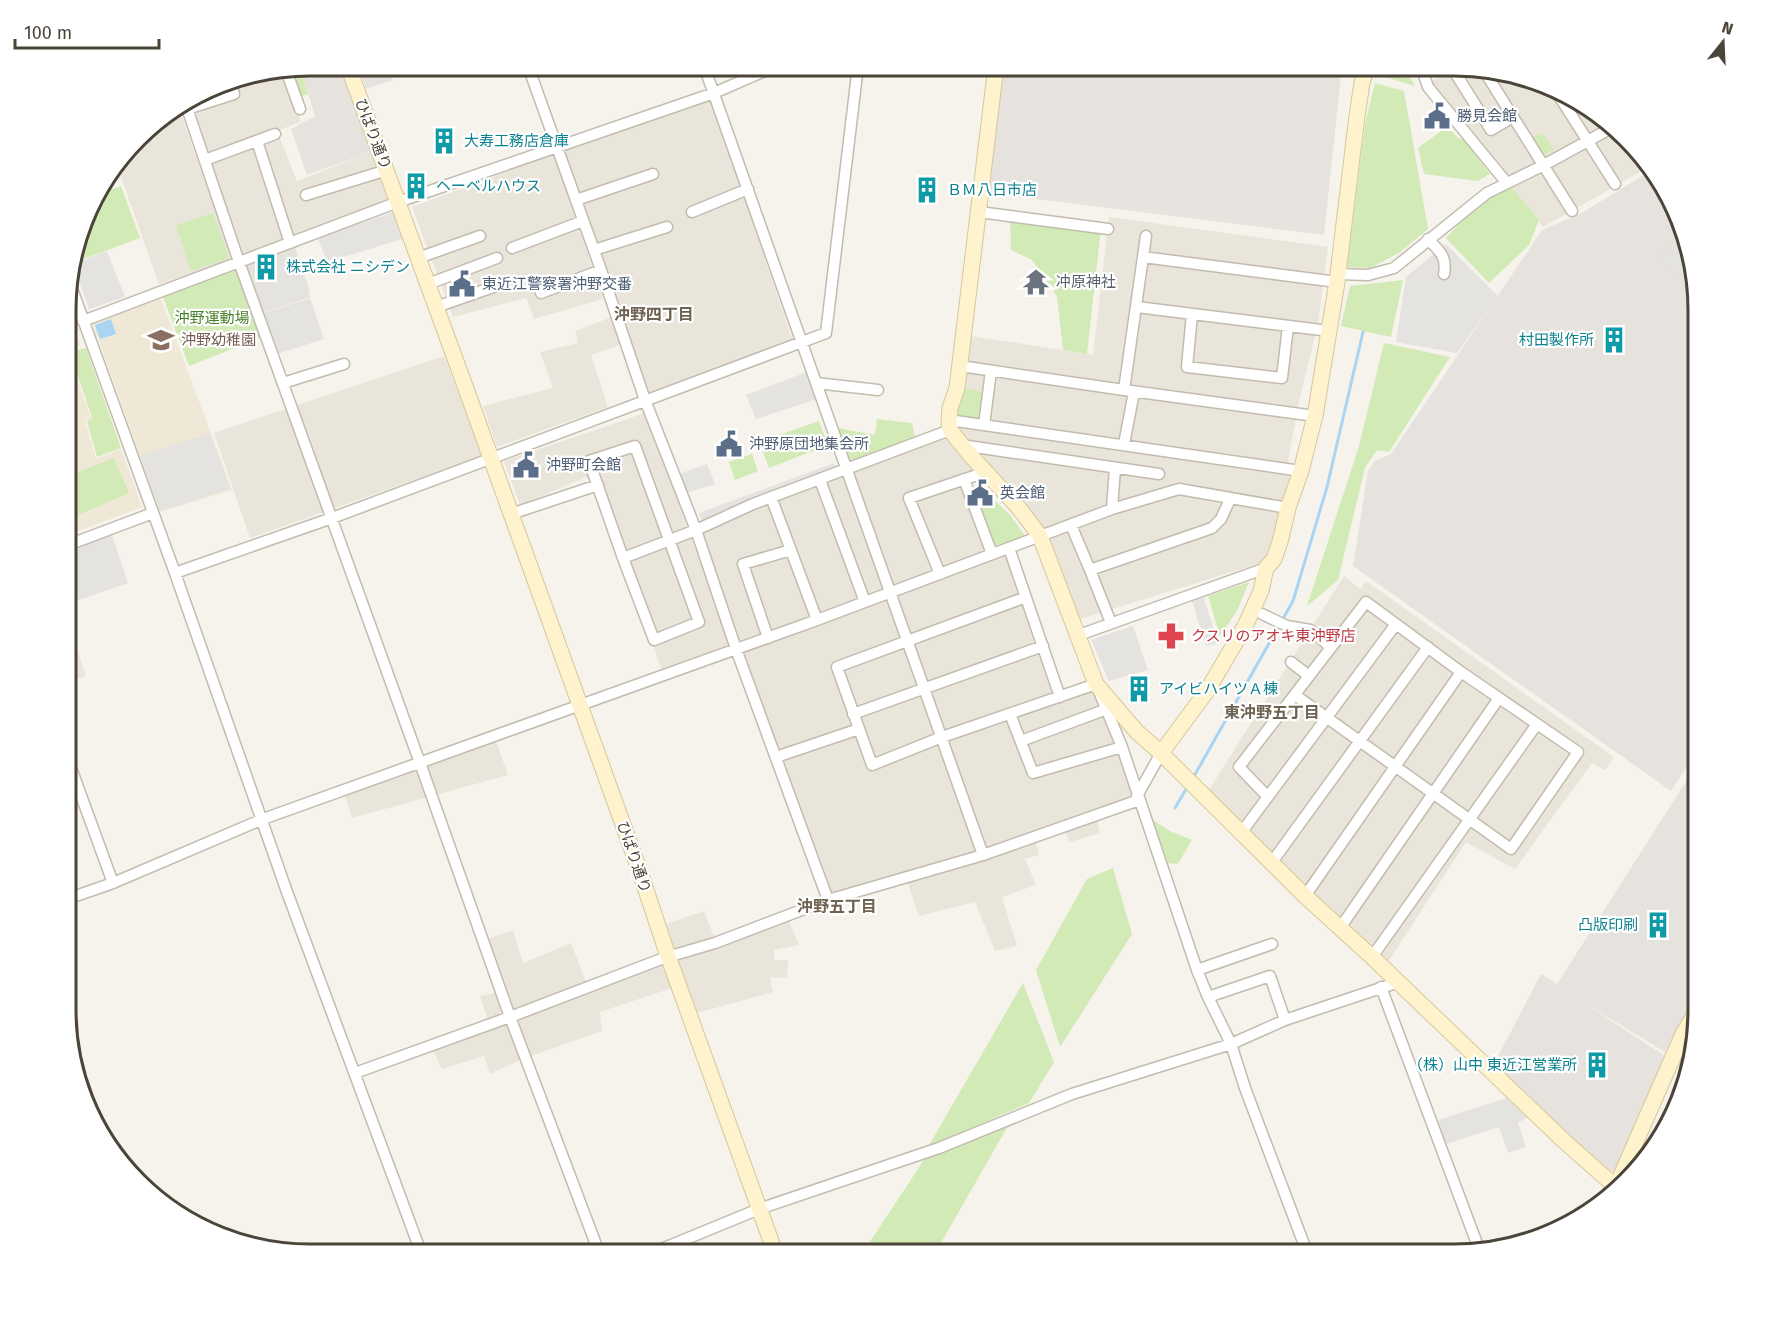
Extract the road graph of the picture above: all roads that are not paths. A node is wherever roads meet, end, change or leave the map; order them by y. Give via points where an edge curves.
1 (352, 76) edge
2 (532, 76) edge
3 (708, 76) edge
4 (753, 76) edge
5 (857, 76) edge
6 (995, 76) edge
7 (1364, 76) edge
8 (1425, 76) edge
9 (1457, 76) edge
10 (289, 77) edge
11 (1489, 79) edge
12 (233, 90) edge
13 (714, 93) junction
14 (205, 102) edge
15 (1564, 104) edge
16 (300, 109) dead end
17 (188, 111) edge
18 (1513, 117) junction
19 (1605, 131) edge
20 (275, 134) dead end
21 (257, 141) junction
22 (1588, 141) junction
23 (558, 147) junction
24 (205, 160) junction
25 (1544, 165) junction
26 (387, 170) junction
27 (653, 174) dead end
28 (1506, 182) junction
29 (1615, 184) dead end
30 (748, 189) junction
31 (306, 195) dead end
32 (576, 200) junction
33 (398, 202) junction
34 (692, 212) dead end
35 (979, 212) junction
36 (1572, 212) dead end
37 (584, 220) junction
38 (667, 227) dead end
39 (1108, 229) dead end
40 (480, 236) dead end
41 (1146, 236) dead end
42 (1428, 239) junction
43 (291, 243) junction
44 (512, 248) dead end
45 (594, 249) junction
46 (1143, 257) junction
47 (418, 258) junction
48 (497, 258) dead end
49 (239, 262) junction
50 (601, 270) junction
51 (1444, 274) dead end
52 (1338, 278) junction
53 (428, 284) junction
54 (496, 286) dead end
55 (541, 293) dead end
56 (77, 302) edge
57 (1137, 307) junction
58 (436, 308) junction
59 (1192, 314) junction
60 (83, 321) junction
61 (1288, 326) junction
62 (1329, 331) junction
63 (801, 342) junction
64 (344, 364) dead end
65 (960, 366) junction
66 (991, 370) junction
67 (283, 383) junction
68 (816, 383) junction
69 (878, 390) dead end
70 (1129, 391) junction
71 (645, 400) junction
72 (1315, 416) junction
73 (949, 425) junction
74 (984, 425) junction
75 (1124, 444) junction
76 (961, 445) junction
77 (491, 459) junction
78 (1115, 468) junction
79 (847, 469) junction
80 (1301, 471) junction
81 (986, 472) junction
82 (1159, 474) dead end
83 (820, 480) junction
84 (964, 480) junction
85 (597, 485) junction
86 (771, 497) junction
87 (1230, 499) junction
88 (1288, 508) junction
89 (1112, 509) junction
90 (153, 513) junction
91 (511, 514) junction
92 (332, 518) junction
93 (1071, 525) junction
94 (696, 530) junction
95 (1040, 536) junction
96 (670, 540) junction
97 (76, 542) edge
98 (1009, 548) junction
99 (791, 550) junction
100 (992, 554) junction
101 (623, 558) junction
102 (1266, 568) junction
103 (1090, 570) junction
104 (175, 573) junction
105 (940, 574) junction
106 (891, 592) junction
107 (1026, 597) junction
108 (866, 602) junction
109 (1262, 614) dead end
110 (817, 620) junction
111 (1111, 623) junction
112 (1396, 624) junction
113 (1078, 635) junction
114 (768, 638) junction
115 (908, 641) junction
116 (1043, 646) junction
117 (1331, 647) junction
118 (1428, 647) junction
119 (736, 649) junction
120 (1290, 662) dead end
121 (1461, 672) junction
122 (1309, 676) junction
123 (1096, 684) junction
124 (925, 688) junction
125 (1295, 695) junction
126 (1060, 697) junction
127 (1499, 698) junction
128 (580, 705) junction
129 (1107, 709) junction
130 (853, 714) junction
131 (1010, 714) junction
132 (1327, 718) junction
133 (1538, 724) junction
134 (859, 729) junction
135 (942, 737) junction
136 (1021, 741) junction
137 (1360, 742) junction
138 (1122, 747) junction
139 (776, 757) junction
140 (1167, 758) junction
141 (420, 763) junction
142 (1395, 767) junction
143 (76, 782) edge
144 (1432, 794) junction
145 (1268, 797) junction
146 (1138, 798) junction
147 (263, 819) junction
148 (1470, 820) junction
149 (1241, 833) junction
150 (983, 855) junction
151 (1272, 862) junction
152 (113, 883) junction
153 (76, 895) edge
154 (1305, 896) junction
155 (828, 900) junction
156 (1340, 928) junction
157 (1272, 944) dead end
158 (668, 956) junction
159 (1372, 957) junction
160 (1197, 970) junction
161 (1399, 982) junction
162 (1381, 987) junction
163 (1208, 997) junction
164 (510, 1017) junction
165 (1285, 1020) junction
166 (1688, 1026) edge
167 (1231, 1044) junction
168 (355, 1074) junction
169 (1622, 1174) edge
170 (1612, 1184) edge
171 (759, 1209) junction
172 (418, 1244) edge
173 (596, 1244) edge
174 (674, 1244) edge
175 (772, 1244) edge
176 (1304, 1244) edge
177 (1477, 1244) edge

1 - 26 street, ひばり通り
2 - 23 street
3 - 13 street
4 - 13 street
5 - 63 street via 826,333
6 - 35 street
7 - 52 street
8 - 28 street via 1428,87
9 - 18 street via 1491,130
10 - 16 street
11 - 18 street
12 - 14 street via 234,94
13 - 23 street
13 - 30 street
15 - 22 street
17 - 24 street
18 - 25 street
19 - 22 street
20 - 21 street
21 - 24 street
21 - 43 street
22 - 25 street
22 - 29 street
23 - 32 street
23 - 33 street
24 - 49 street
25 - 28 street
25 - 36 street
26 - 31 street
26 - 33 street, ひばり通り
27 - 32 street
28 - 42 street
30 - 34 street
30 - 63 street
32 - 37 street
33 - 43 street
33 - 47 street, ひばり通り
35 - 39 street
35 - 65 street
37 - 44 street
37 - 45 street
38 - 45 street
40 - 47 street
41 - 46 street
42 - 51 street via 1446,262
42 - 52 street via 1394,268
43 - 49 street
45 - 50 street
46 - 52 street
46 - 57 street
47 - 53 street, ひばり通り
48 - 53 street
49 - 60 street
49 - 67 street
50 - 55 street
50 - 71 street
52 - 62 street
53 - 58 street, ひばり通り
54 - 58 street
56 - 60 street
57 - 59 street
57 - 70 street
58 - 77 street, ひばり通り
59 - 61 street
59 - 61 street via 1187,367 1199,369 1282,378
60 - 90 street
61 - 62 street
62 - 72 street
63 - 68 street
63 - 71 street
64 - 67 street
65 - 66 street
65 - 73 street
66 - 70 street
66 - 74 street
67 - 92 street
68 - 69 street
68 - 79 street
70 - 72 street
70 - 75 street
71 - 77 street
71 - 94 street
72 - 80 street
73 - 74 street
73 - 76 street
73 - 79 street
74 - 75 street
75 - 80 street
76 - 78 street
76 - 81 street
77 - 91 street, ひばり通り
77 - 92 street
78 - 82 street
78 - 89 street
79 - 83 street
79 - 106 street
80 - 88 street
81 - 84 street
81 - 95 street
83 - 86 street
83 - 108 street
84 - 100 street
84 - 105 street via 909,498
85 - 91 street
85 - 96 street via 589,461 635,446
85 - 101 street
86 - 94 street
86 - 99 street
87 - 88 street
87 - 89 street via 1179,489
87 - 103 street via 1212,528
88 - 102 street via 1274,559
89 - 93 street
90 - 97 street
90 - 104 street
91 - 128 street, ひばり通り
92 - 104 street
92 - 141 street
93 - 95 street
93 - 103 street
94 - 96 street
94 - 119 street
95 - 98 street
95 - 113 street
96 - 101 street
96 - 101 street via 699,621 654,640
98 - 100 street
98 - 107 street
99 - 110 street
99 - 114 street via 743,564
100 - 105 street
102 - 111 street
102 - 140 street via 1261,591 1245,626
103 - 111 street
104 - 147 street
105 - 106 street
106 - 108 street
106 - 115 street
107 - 115 street
107 - 116 street
108 - 110 street
109 - 117 street via 1287,626 1310,630
110 - 114 street
111 - 113 street
112 - 117 street via 1366,602
112 - 118 street
112 - 132 street
113 - 123 street
114 - 119 street
115 - 124 street
115 - 130 street via 837,667
116 - 124 street
116 - 126 street
117 - 122 street
118 - 121 street
118 - 137 street
119 - 128 street
119 - 139 street
120 - 122 street
121 - 127 street
121 - 142 street
122 - 125 street
123 - 126 street
123 - 129 street
123 - 140 street via 1137,732
124 - 130 street
124 - 135 street
125 - 132 street
125 - 145 street via 1239,767
126 - 131 street
127 - 133 street
127 - 144 street
128 - 141 street
128 - 158 street, ひばり通り
129 - 136 street
129 - 138 street
130 - 134 street
131 - 135 street
131 - 136 street
132 - 137 street
132 - 145 street
133 - 148 street
133 - 148 street via 1578,752 1511,849
134 - 135 street via 872,765
134 - 139 street
135 - 150 street
136 - 138 street via 1033,773
137 - 142 street
137 - 151 street
138 - 146 street
139 - 155 street
140 - 146 street
140 - 149 street
141 - 147 street
141 - 164 street
142 - 144 street
142 - 154 street
143 - 152 street
144 - 148 street
144 - 156 street
145 - 149 street
146 - 150 street
146 - 160 street
147 - 152 street
147 - 168 street
148 - 159 street
149 - 151 street
150 - 155 street
151 - 154 street
152 - 153 street
154 - 156 street
155 - 158 street via 716,943
156 - 159 street
157 - 160 street
158 - 164 street
158 - 171 street, ひばり通り
159 - 161 street
160 - 163 street
161 - 162 street
161 - 170 street
162 - 165 street
162 - 177 street
163 - 165 street via 1270,976
163 - 167 street
164 - 168 street
164 - 173 street
165 - 167 street
166 - 169 street
167 - 171 street via 1072,1094 939,1148
167 - 176 street
168 - 172 street
171 - 174 street
171 - 175 street, ひばり通り

